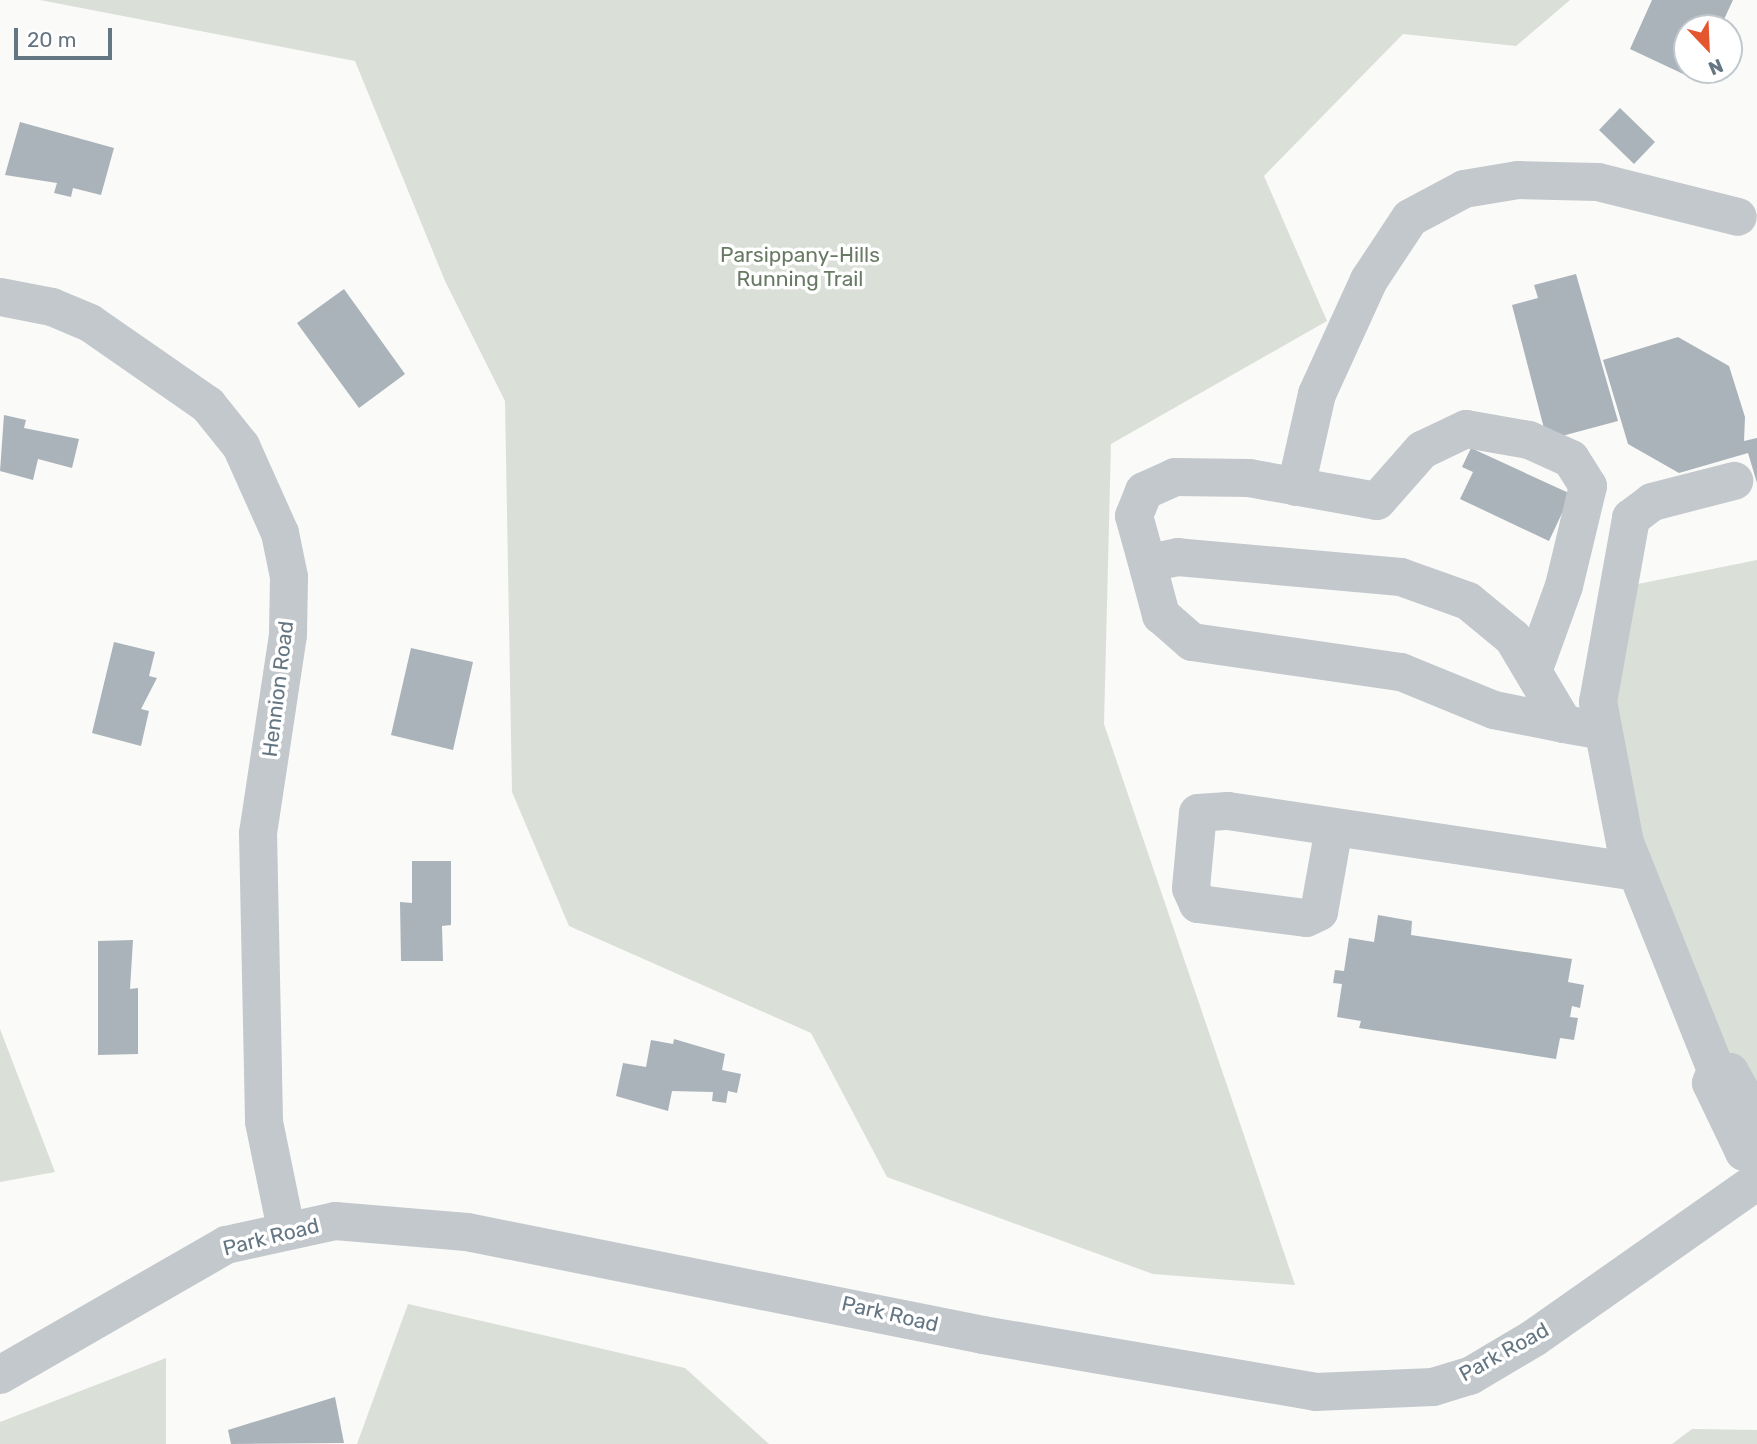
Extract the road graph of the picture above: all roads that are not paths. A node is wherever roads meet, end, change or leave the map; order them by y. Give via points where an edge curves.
1 (1738, 217) dead end
2 (0, 297) edge
3 (1734, 481) dead end
4 (1296, 487) junction
5 (1149, 570) junction
6 (1534, 669) junction
7 (1564, 724) junction
8 (1602, 731) junction
9 (1334, 828) dead end
10 (1636, 872) junction
11 (1716, 1070) junction
12 (1757, 1120) edge
13 (1757, 1153) edge
14 (1757, 1181) edge
15 (286, 1229) junction
16 (0, 1375) edge

1 - 4 street via 1598,182 1518,180 1464,189 1410,218 1369,280 1317,394
2 - 15 street, Hennion Road via 51,307 90,323 208,405 241,446 280,534 289,577 288,635 258,833 264,1122
3 - 8 street via 1652,502 1631,518 1598,702
4 - 5 street via 1175,477 1144,491 1134,516
4 - 6 street via 1377,500 1422,450 1466,429 1529,440 1572,459 1588,486 1564,586
5 - 6 street via 1154,562 1178,557 1401,577 1468,601 1513,638
5 - 7 street via 1161,615 1192,642 1401,672 1494,710
6 - 7 street
7 - 8 street
8 - 10 street
9 - 10 street
10 - 11 street
11 - 12 street via 1730,1072
11 - 13 street via 1711,1083 1744,1152
14 - 15 street, Park Road via 1534,1338 1469,1376 1377,1392 1315,1392 1186,1373 467,1232 372,1222
15 - 16 street, Park Road via 202,1257

